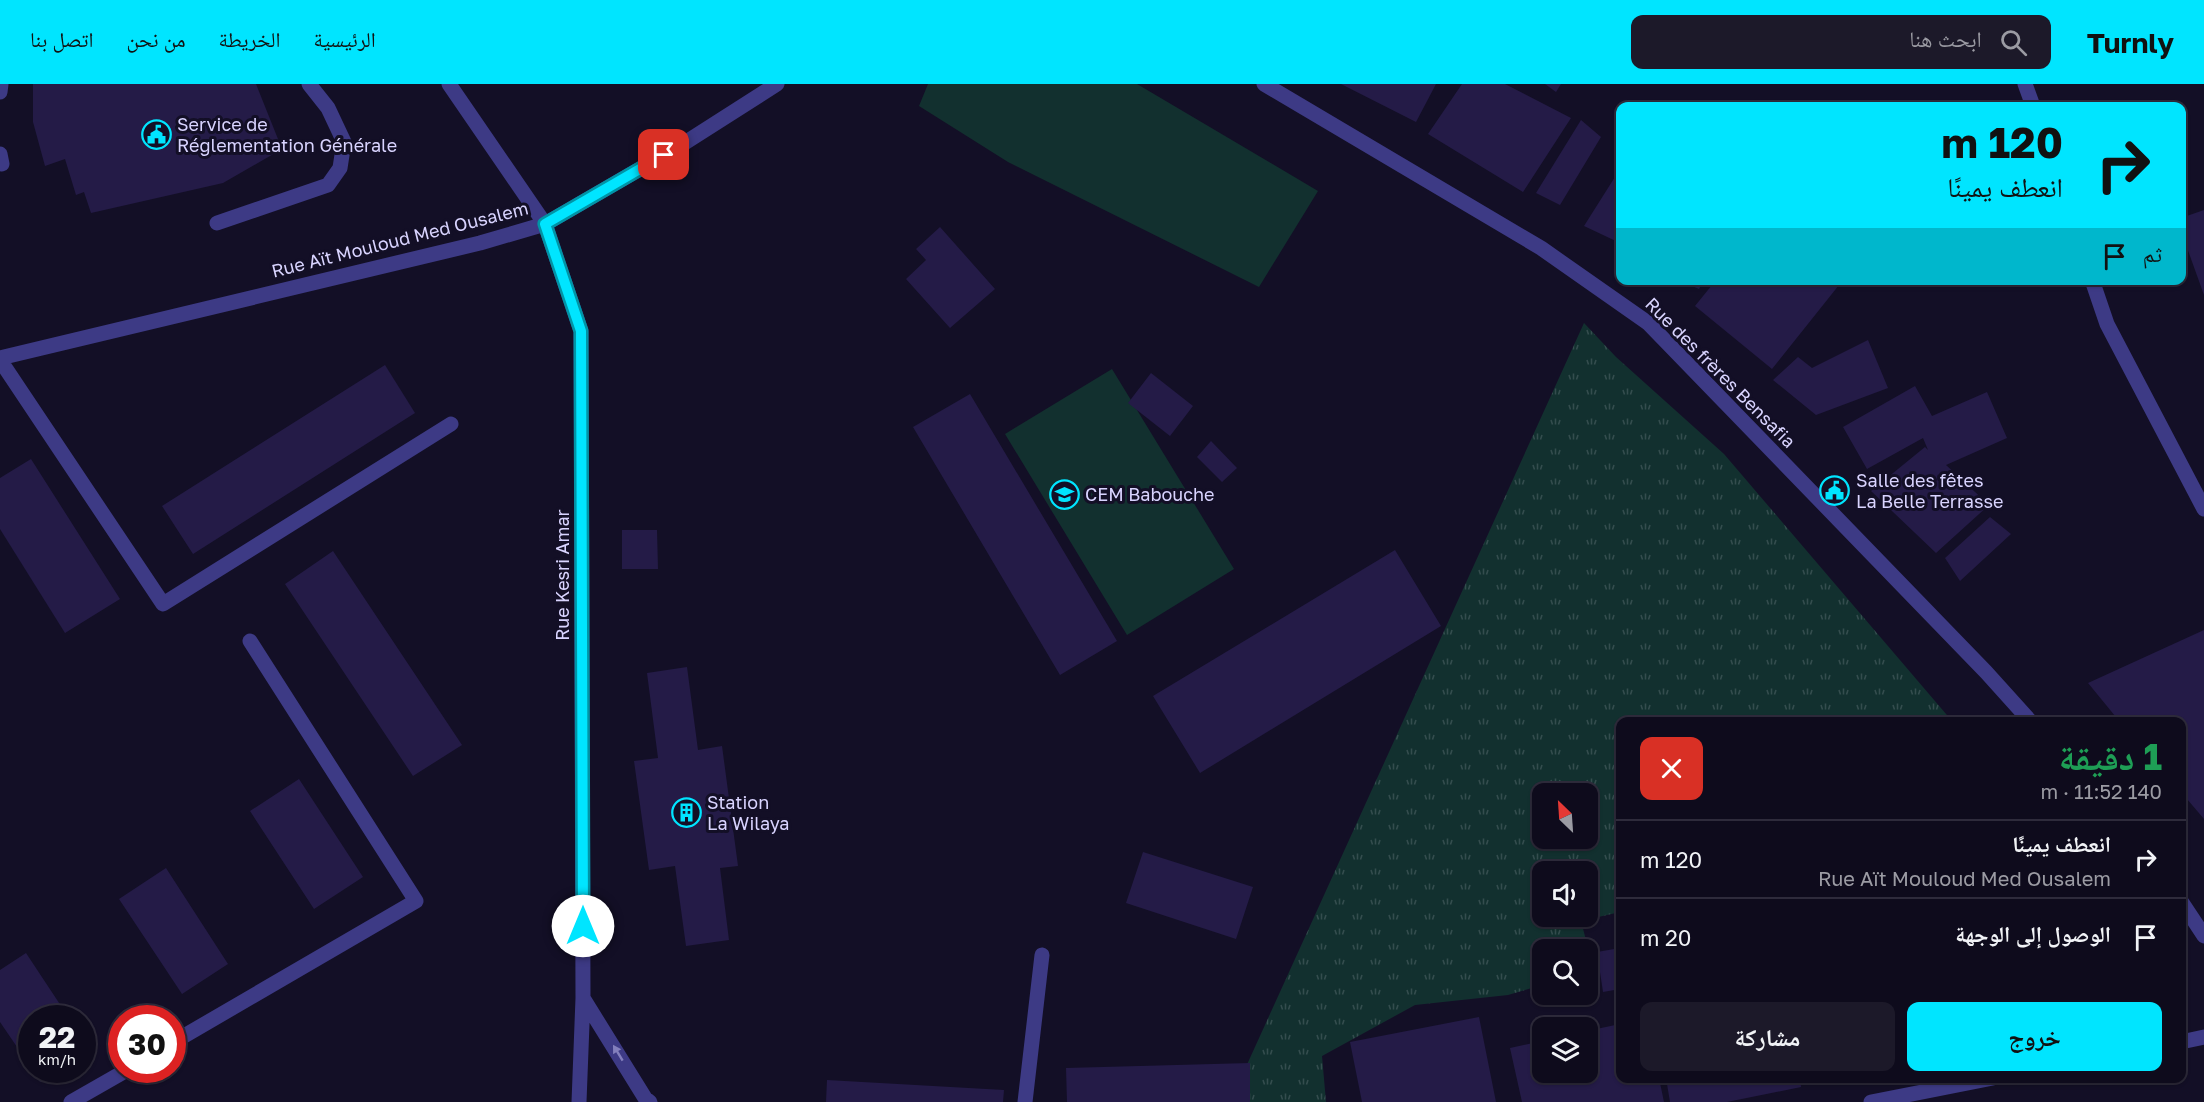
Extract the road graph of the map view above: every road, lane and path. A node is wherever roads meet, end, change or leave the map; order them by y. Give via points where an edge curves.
1 (2, 84) edge
2 (309, 84) edge
3 (448, 84) edge
4 (777, 84) edge
5 (1264, 84) edge
6 (2025, 84) edge
7 (0, 92) edge
8 (2032, 102) edge
9 (217, 223) dead end
10 (545, 224) junction
11 (2094, 285) edge
12 (0, 359) edge
13 (451, 424) dead end
14 (2204, 509) edge
15 (250, 641) dead end
16 (2026, 717) edge
17 (2186, 909) edge
18 (2204, 936) edge
19 (1042, 955) dead end
20 (584, 998) junction
21 (186, 1035) edge
22 (2204, 1037) edge
23 (2186, 1041) edge
24 (108, 1081) edge
25 (1968, 1083) edge
26 (71, 1102) edge
27 (579, 1102) edge
28 (650, 1102) edge
29 (1025, 1102) edge
30 (1871, 1102) edge

1 - 7 street
2 - 9 street via 328,108 344,142 340,168 328,185
3 - 10 street, Rue Kesri Amar
4 - 10 street, Rue Aït Mouloud Med Ousalem
5 - 16 street, Rue des frères Bensafia via 1541,248 1648,323
6 - 8 street
10 - 12 street, Rue Aït Mouloud Med Ousalem
10 - 20 street, Rue Kesri Amar via 581,331
11 - 14 street via 2107,324
12 - 13 street via 163,604
15 - 21 street via 416,901
17 - 18 street
19 - 29 street
20 - 27 street, Rue Kesri Amar
28 -> 20 street
22 - 23 street
24 - 26 street
25 - 30 street

